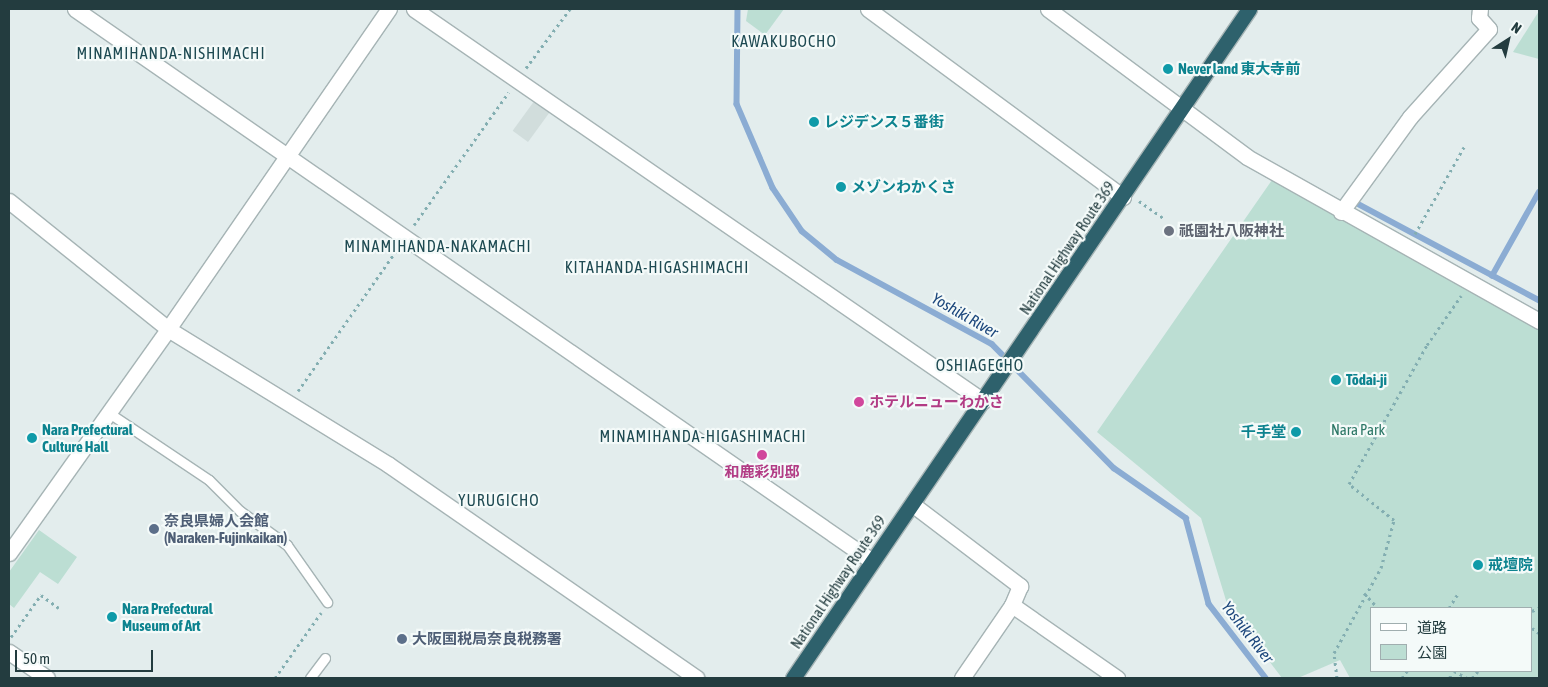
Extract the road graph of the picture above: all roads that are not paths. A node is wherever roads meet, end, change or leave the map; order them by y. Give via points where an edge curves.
1 (75, 9) edge
2 (389, 9) edge
3 (414, 9) edge
4 (868, 9) edge
5 (1048, 9) edge
6 (1249, 9) edge
7 (1480, 9) edge
8 (1183, 108) junction
9 (287, 158) junction
10 (1125, 194) junction
11 (9, 201) edge
12 (1341, 212) junction
13 (1539, 321) edge
14 (168, 329) junction
15 (982, 401) junction
16 (109, 413) junction
17 (912, 504) junction
18 (9, 553) edge
19 (872, 561) junction
20 (326, 604) road end
21 (1012, 605) junction
22 (9, 645) edge
23 (325, 658) dead end
24 (47, 678) edge
25 (310, 678) edge
26 (697, 678) edge
27 (793, 678) edge
28 (962, 678) edge
29 (1117, 678) edge

1 - 9 street
2 - 9 street
3 - 15 street
4 - 10 street
5 - 8 street
6 - 8 highway, National Highway Route 369
7 - 12 street via 1479,18 1489,29 1410,117
8 - 10 highway, National Highway Route 369
8 - 12 street via 1247,157
9 - 14 street
9 - 19 street
10 - 15 highway, National Highway Route 369
11 - 14 street
12 - 13 street
14 - 16 street
14 - 26 street via 389,465
15 - 17 highway, National Highway Route 369
16 - 18 street
16 - 20 lane via 209,480 240,511 287,545
17 - 19 highway, National Highway Route 369
17 - 21 street via 1020,586
19 - 27 highway, National Highway Route 369
21 - 28 street
21 - 29 street
22 - 24 street
23 - 25 lane

